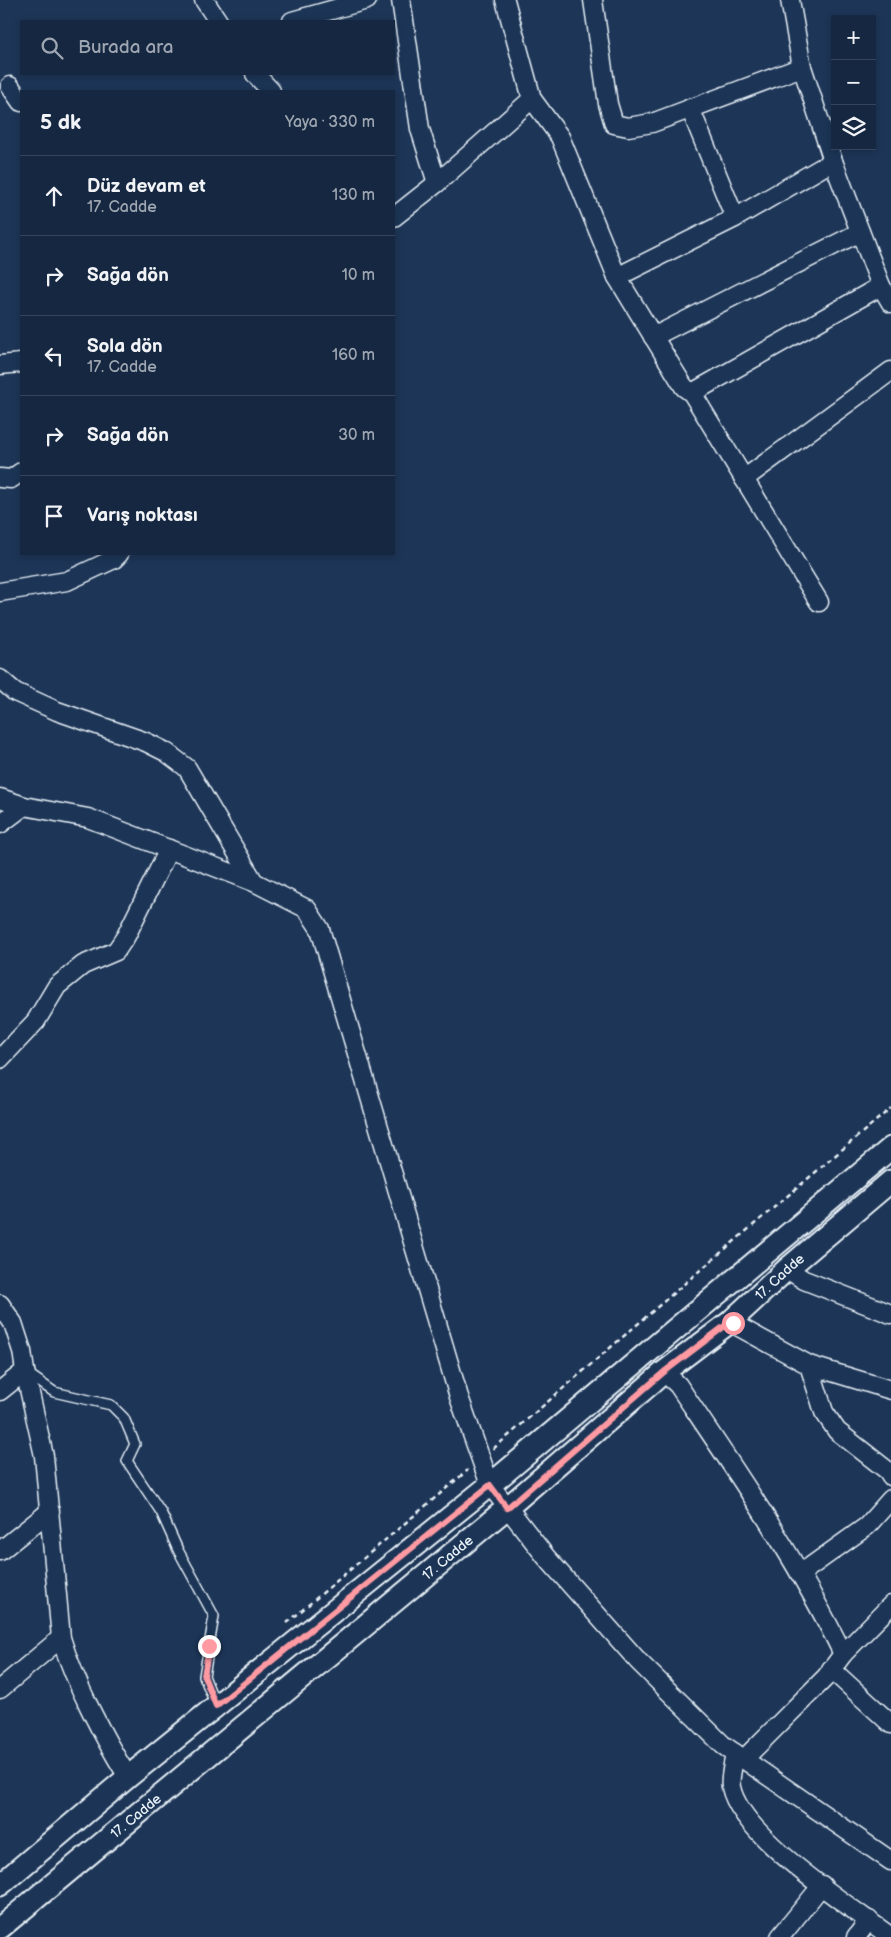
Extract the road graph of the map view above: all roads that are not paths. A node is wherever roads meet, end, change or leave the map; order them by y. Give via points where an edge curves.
1 (204, 0) edge
2 (368, 0) edge
3 (401, 0) edge
4 (505, 0) edge
5 (593, 0) edge
6 (790, 0) edge
7 (217, 20) edge
8 (296, 20) edge
9 (802, 67) junction
10 (256, 75) edge
11 (10, 86) dead end
12 (270, 90) edge
13 (532, 99) junction
14 (20, 101) edge
15 (690, 108) junction
16 (833, 160) junction
17 (437, 183) junction
18 (395, 217) edge
19 (735, 218) junction
20 (860, 232) junction
21 (617, 277) junction
22 (881, 286) junction
23 (891, 304) edge
24 (653, 337) junction
25 (20, 363) edge
26 (0, 364) edge
27 (891, 371) edge
28 (692, 393) junction
29 (20, 473) edge
30 (0, 478) edge
31 (744, 479) junction
32 (118, 555) edge
33 (0, 592) edge
34 (819, 602) dead end
35 (0, 679) edge
36 (0, 798) edge
37 (24, 806) junction
38 (0, 824) edge
39 (169, 849) junction
40 (254, 882) junction
41 (0, 1059) edge
42 (891, 1148) edge
43 (891, 1180) edge
44 (787, 1269) junction
45 (0, 1304) edge
46 (891, 1314) edge
47 (730, 1322) junction
48 (809, 1364) junction
49 (25, 1371) junction
50 (664, 1372) junction
51 (891, 1390) edge
52 (0, 1391) edge
53 (891, 1476) edge
54 (490, 1485) junction
55 (891, 1499) edge
56 (507, 1508) junction
57 (50, 1511) junction
58 (0, 1551) edge
59 (800, 1574) junction
60 (891, 1605) edge
61 (61, 1638) junction
62 (843, 1654) junction
63 (831, 1669) junction
64 (0, 1689) edge
65 (216, 1706) junction
66 (891, 1724) edge
67 (740, 1756) junction
68 (128, 1777) junction
69 (891, 1861) edge
70 (0, 1885) edge
71 (822, 1886) junction
72 (869, 1920) junction
73 (0, 1928) edge
74 (780, 1937) edge
75 (856, 1937) edge
76 (891, 1937) edge

1 - 7 street
2 - 8 street
3 - 17 street via 420,129
4 - 13 street
5 - 15 street via 608,104 614,124 628,127 652,122
6 - 9 street
9 - 15 street
9 - 16 street
10 - 12 street
11 - 14 street
13 - 17 street
13 - 21 street via 560,137
15 - 19 street
16 - 19 street
16 - 20 street
17 - 18 street
19 - 21 street
20 - 22 street
20 - 24 street
21 - 24 street
22 - 23 street
22 - 28 street
24 - 28 street via 684,387
25 - 26 street
27 - 31 street
28 - 31 street
29 - 30 street via 11,480
31 - 34 street
32 - 33 street via 67,581
35 - 40 street via 15,692 57,711 146,742 187,768
36 - 37 street
37 - 38 street
37 - 39 street via 88,818
39 - 40 street
39 - 41 street via 116,951 83,965 57,986 36,1021
40 - 54 street via 307,909 320,929 456,1388
42 - 54 street, 17. Cadde
43 - 44 street, 17. Cadde
44 - 46 street via 804,1280
44 - 47 street, 17. Cadde
45 - 49 street via 13,1323
47 - 48 street
47 - 50 street, 17. Cadde
48 - 51 street
48 - 53 street via 824,1412 837,1431
49 - 52 street
49 - 57 street via 44,1456
49 - 65 lane via 54,1392 111,1405 124,1418 135,1444 127,1461 161,1512 214,1616 204,1676
50 - 56 street, 17. Cadde
50 - 59 street via 678,1385 763,1511
54 - 56 street
54 - 65 street, 17. Cadde
55 - 59 street via 867,1526
56 - 67 street via 639,1662 723,1745
56 - 73 street, 17. Cadde
57 - 58 street
57 - 61 street
59 - 62 street
60 - 62 street
61 - 64 street
61 - 68 street via 69,1662
62 - 63 street
63 - 66 street
63 - 67 street
65 - 68 street, 17. Cadde
67 - 69 street
67 - 71 street via 731,1786 740,1810 780,1854
68 - 70 street, 17. Cadde
71 - 72 street
71 - 74 street
72 - 75 street
72 - 76 street

